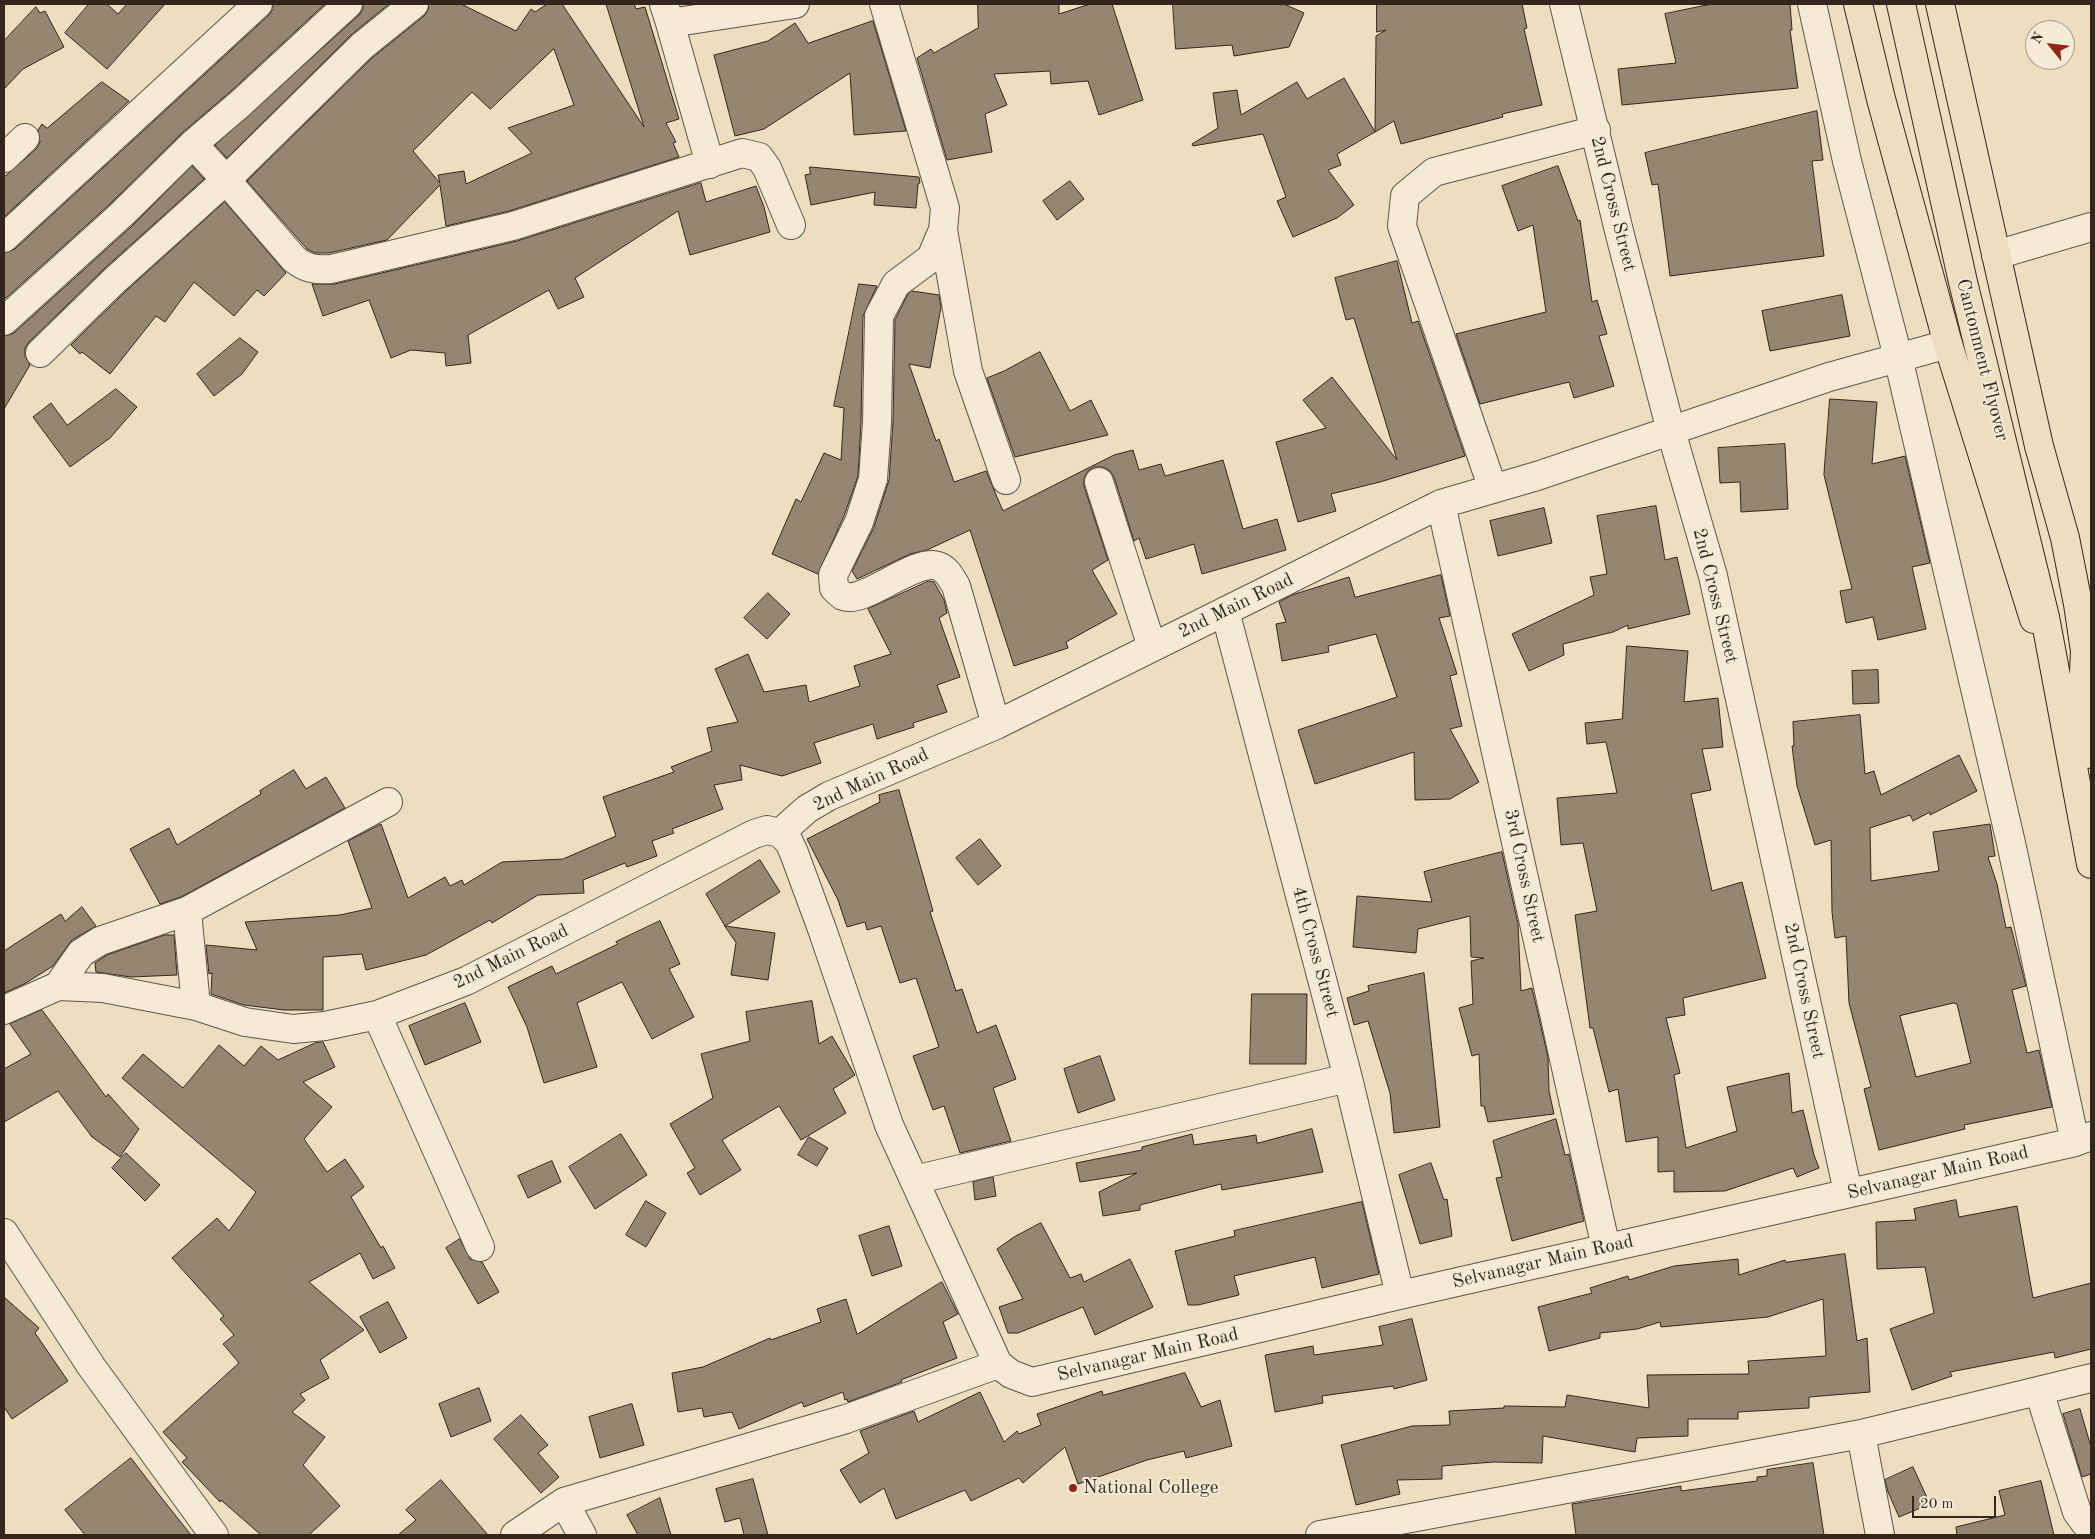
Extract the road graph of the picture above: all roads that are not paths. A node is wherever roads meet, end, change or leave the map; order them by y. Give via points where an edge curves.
1 (258, 4) edge
2 (348, 4) edge
3 (414, 4) edge
4 (795, 4) edge
5 (884, 4) edge
6 (1564, 4) edge
7 (1812, 4) edge
8 (1858, 4) edge
9 (1901, 4) edge
10 (1916, 4) edge
11 (1940, 4) edge
12 (667, 13) edge
13 (1596, 130) junction
14 (25, 138) dead end
15 (193, 144) junction
16 (4, 158) edge
17 (710, 164) junction
18 (226, 180) junction
19 (791, 225) dead end
20 (2091, 227) edge
21 (943, 230) junction
22 (4, 238) edge
23 (1996, 255) junction
24 (4, 321) edge
25 (1948, 344) junction
26 (40, 353) dead end
27 (1898, 357) junction
28 (1672, 431) junction
29 (1006, 480) dead end
30 (1099, 482) dead end
31 (1493, 489) junction
32 (1441, 504) junction
33 (1225, 611) junction
34 (2052, 613) junction
35 (1152, 647) junction
36 (2073, 715) junction
37 (996, 725) junction
38 (2091, 754) edge
39 (388, 802) dead end
40 (780, 832) junction
41 (2091, 864) edge
42 (187, 911) junction
43 (58, 986) junction
44 (196, 1006) junction
45 (4, 1010) edge
46 (377, 1016) junction
47 (1348, 1078) junction
48 (2083, 1139) edge
49 (914, 1180) junction
50 (1848, 1192) junction
51 (4, 1233) edge
52 (480, 1247) dead end
53 (1606, 1248) junction
54 (1400, 1294) junction
55 (998, 1364) junction
56 (2091, 1378) edge
57 (2039, 1391) junction
58 (1861, 1434) junction
59 (564, 1502) junction
60 (2091, 1526) edge
61 (1409, 1528) edge
62 (214, 1535) edge
63 (515, 1535) edge
64 (582, 1535) edge
65 (1320, 1535) edge
66 (1880, 1535) edge

1 - 22 street
2 - 15 street
3 - 18 street via 362,46
4 - 12 street
5 - 21 street via 945,208
6 - 13 street, 2nd Cross Street
7 - 27 street
8 - 25 main road
9 - 34 main road, Cantonment Flyover via 1963,282
10 - 34 main road, Cantonment Flyover
11 - 23 main road
12 - 17 street
13 - 28 street, 2nd Cross Street
13 - 31 street via 1434,172 1405,196 1402,226
14 - 16 street
15 - 18 street
15 - 24 street via 122,214
17 - 18 street via 512,226 324,270 303,267 294,259
17 - 19 street via 742,154 759,157 767,168
18 - 26 street
20 - 23 street
21 - 29 street via 968,371
21 - 37 street via 931,258 896,284 879,316 872,479 859,522 833,575 834,588 843,596 856,596 922,567 937,566 947,572 956,586
23 - 36 main road via 2078,604 2085,651
25 - 27 street, 2nd Main Road
25 - 36 main road
27 - 28 street, 2nd Main Road
27 - 48 street
28 - 31 street, 2nd Main Road
28 - 50 street, 2nd Cross Street via 1713,576
30 - 35 street
31 - 32 street, 2nd Main Road
32 - 33 street, 2nd Main Road
32 - 53 street, 3rd Cross Street
33 - 35 street, 2nd Main Road
33 - 47 street, 4th Cross Street
34 - 36 main road, Cantonment Flyover
35 - 37 street, 2nd Main Road
36 - 38 main road
36 - 41 main road
37 - 40 street, 2nd Main Road via 829,796 807,809
39 - 42 street
40 - 46 street, 2nd Main Road via 767,830 754,834 466,981
40 - 49 street via 794,853 889,1125
42 - 43 street via 100,941 81,953
42 - 44 street
43 - 44 street, 2nd Main Road via 104,988
43 - 45 street, 2nd Main Road
44 - 46 street, 2nd Main Road via 245,1022 293,1029
46 - 52 street
47 - 49 street
47 - 54 street, 4th Cross Street
48 - 50 street, Selvanagar Main Road
49 - 55 street
50 - 53 street, Selvanagar Main Road
51 - 62 street via 91,1366
53 - 54 street, Selvanagar Main Road
54 - 55 street, Selvanagar Main Road via 1032,1382 1011,1374
55 - 59 street via 846,1419
56 - 57 street
57 - 58 street
57 - 60 street via 2077,1512
58 - 61 street
58 - 66 street
59 - 63 street
59 - 64 street
61 - 65 street

